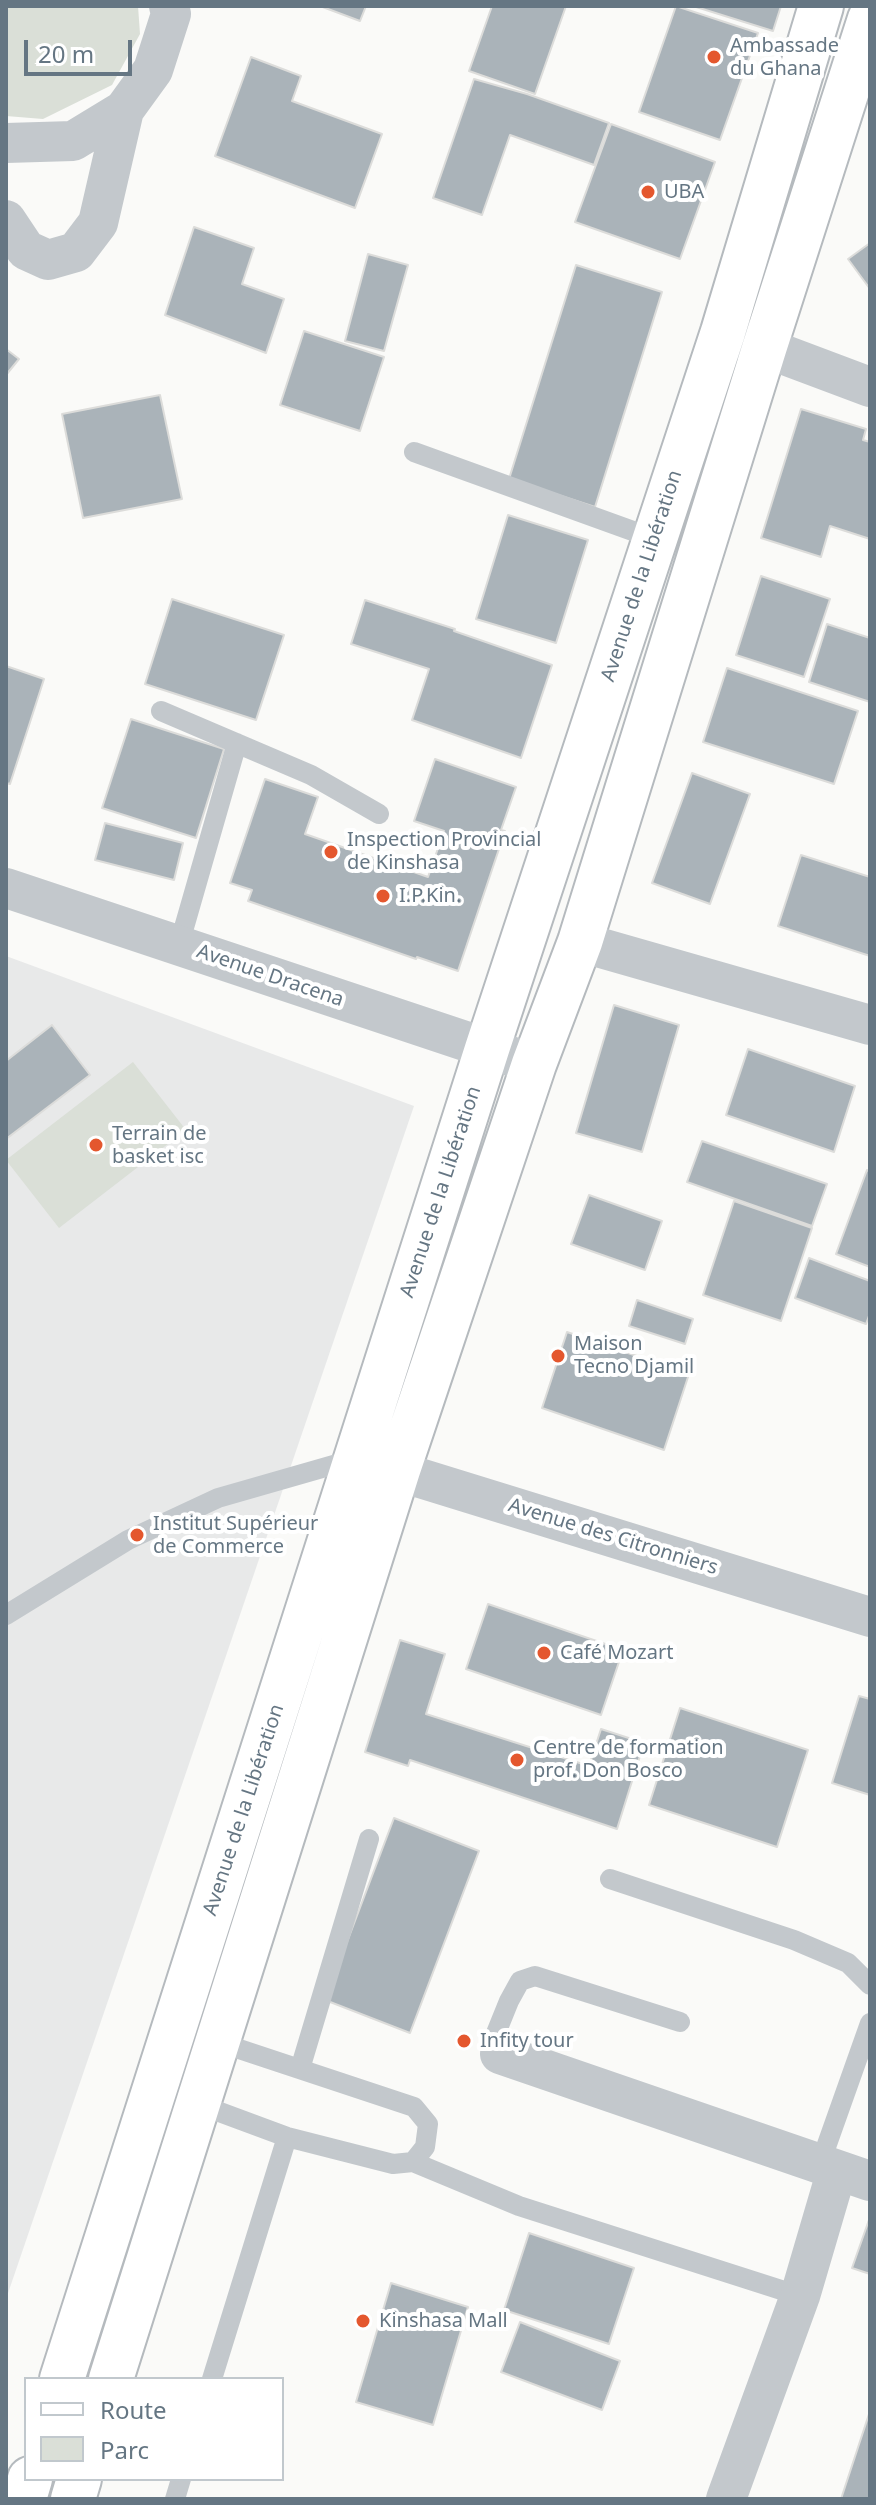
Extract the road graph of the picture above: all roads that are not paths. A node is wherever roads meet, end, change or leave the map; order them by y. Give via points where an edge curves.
1 (169, 6) edge
2 (821, 6) edge
3 (870, 19) edge
4 (124, 110) junction
5 (6, 143) edge
6 (6, 220) edge
7 (723, 332) junction
8 (764, 349) junction
9 (870, 387) edge
10 (414, 452) dead end
11 (655, 539) junction
12 (161, 711) dead end
13 (237, 743) junction
14 (379, 814) dead end
15 (6, 888) edge
16 (580, 942) junction
17 (179, 945) junction
18 (870, 1025) edge
19 (487, 1049) junction
20 (534, 1064) junction
21 (356, 1459) junction
22 (398, 1470) junction
23 (6, 1615) edge
24 (870, 1617) edge
25 (369, 1839) dead end
26 (610, 1879) dead end
27 (870, 1985) edge
28 (680, 2022) dead end
29 (870, 2023) edge
30 (218, 2042) junction
31 (500, 2054) joint
32 (300, 2069) junction
33 (198, 2104) junction
34 (287, 2137) junction
35 (413, 2162) junction
36 (842, 2172) edge
37 (800, 2296) junction
38 (63, 2377) edge
39 (112, 2377) edge
40 (213, 2377) edge
41 (726, 2499) edge

1 - 4 street via 153,70
2 - 7 main road, Avenue de la Libération
3 - 8 main road
4 - 5 street via 73,141
4 - 6 street via 98,223 76,252 48,260 26,250
7 - 8 street
7 - 11 main road, Avenue de la Libération
8 - 9 street
8 - 16 main road
10 - 11 lane
11 - 19 main road, Avenue de la Libération
12 - 13 lane
13 - 14 lane via 311,775
13 - 17 lane
15 - 17 street, Avenue Dracena
16 - 18 street
16 - 20 main road
17 - 19 street, Avenue Dracena
19 - 20 street, Avenue Dracena
19 - 21 main road, Avenue de la Libération
20 - 22 main road
21 - 22 street, Avenue des Citronniers
21 - 23 lane via 218,1498 128,1540
21 - 38 main road, Avenue de la Libération
22 - 24 street, Avenue des Citronniers
22 - 30 main road
25 - 32 lane
26 - 27 lane via 794,1940 848,1963
28 - 31 lane via 535,1976 520,1981 509,2001 492,2043
29 - 36 lane
30 - 32 lane
30 - 33 main road
31 - 36 street
32 - 35 lane via 414,2107 428,2124 425,2147
33 - 34 lane
33 - 39 main road
34 - 35 lane via 393,2164
34 - 40 lane
35 - 37 lane via 519,2206
36 - 37 street
37 - 41 street

